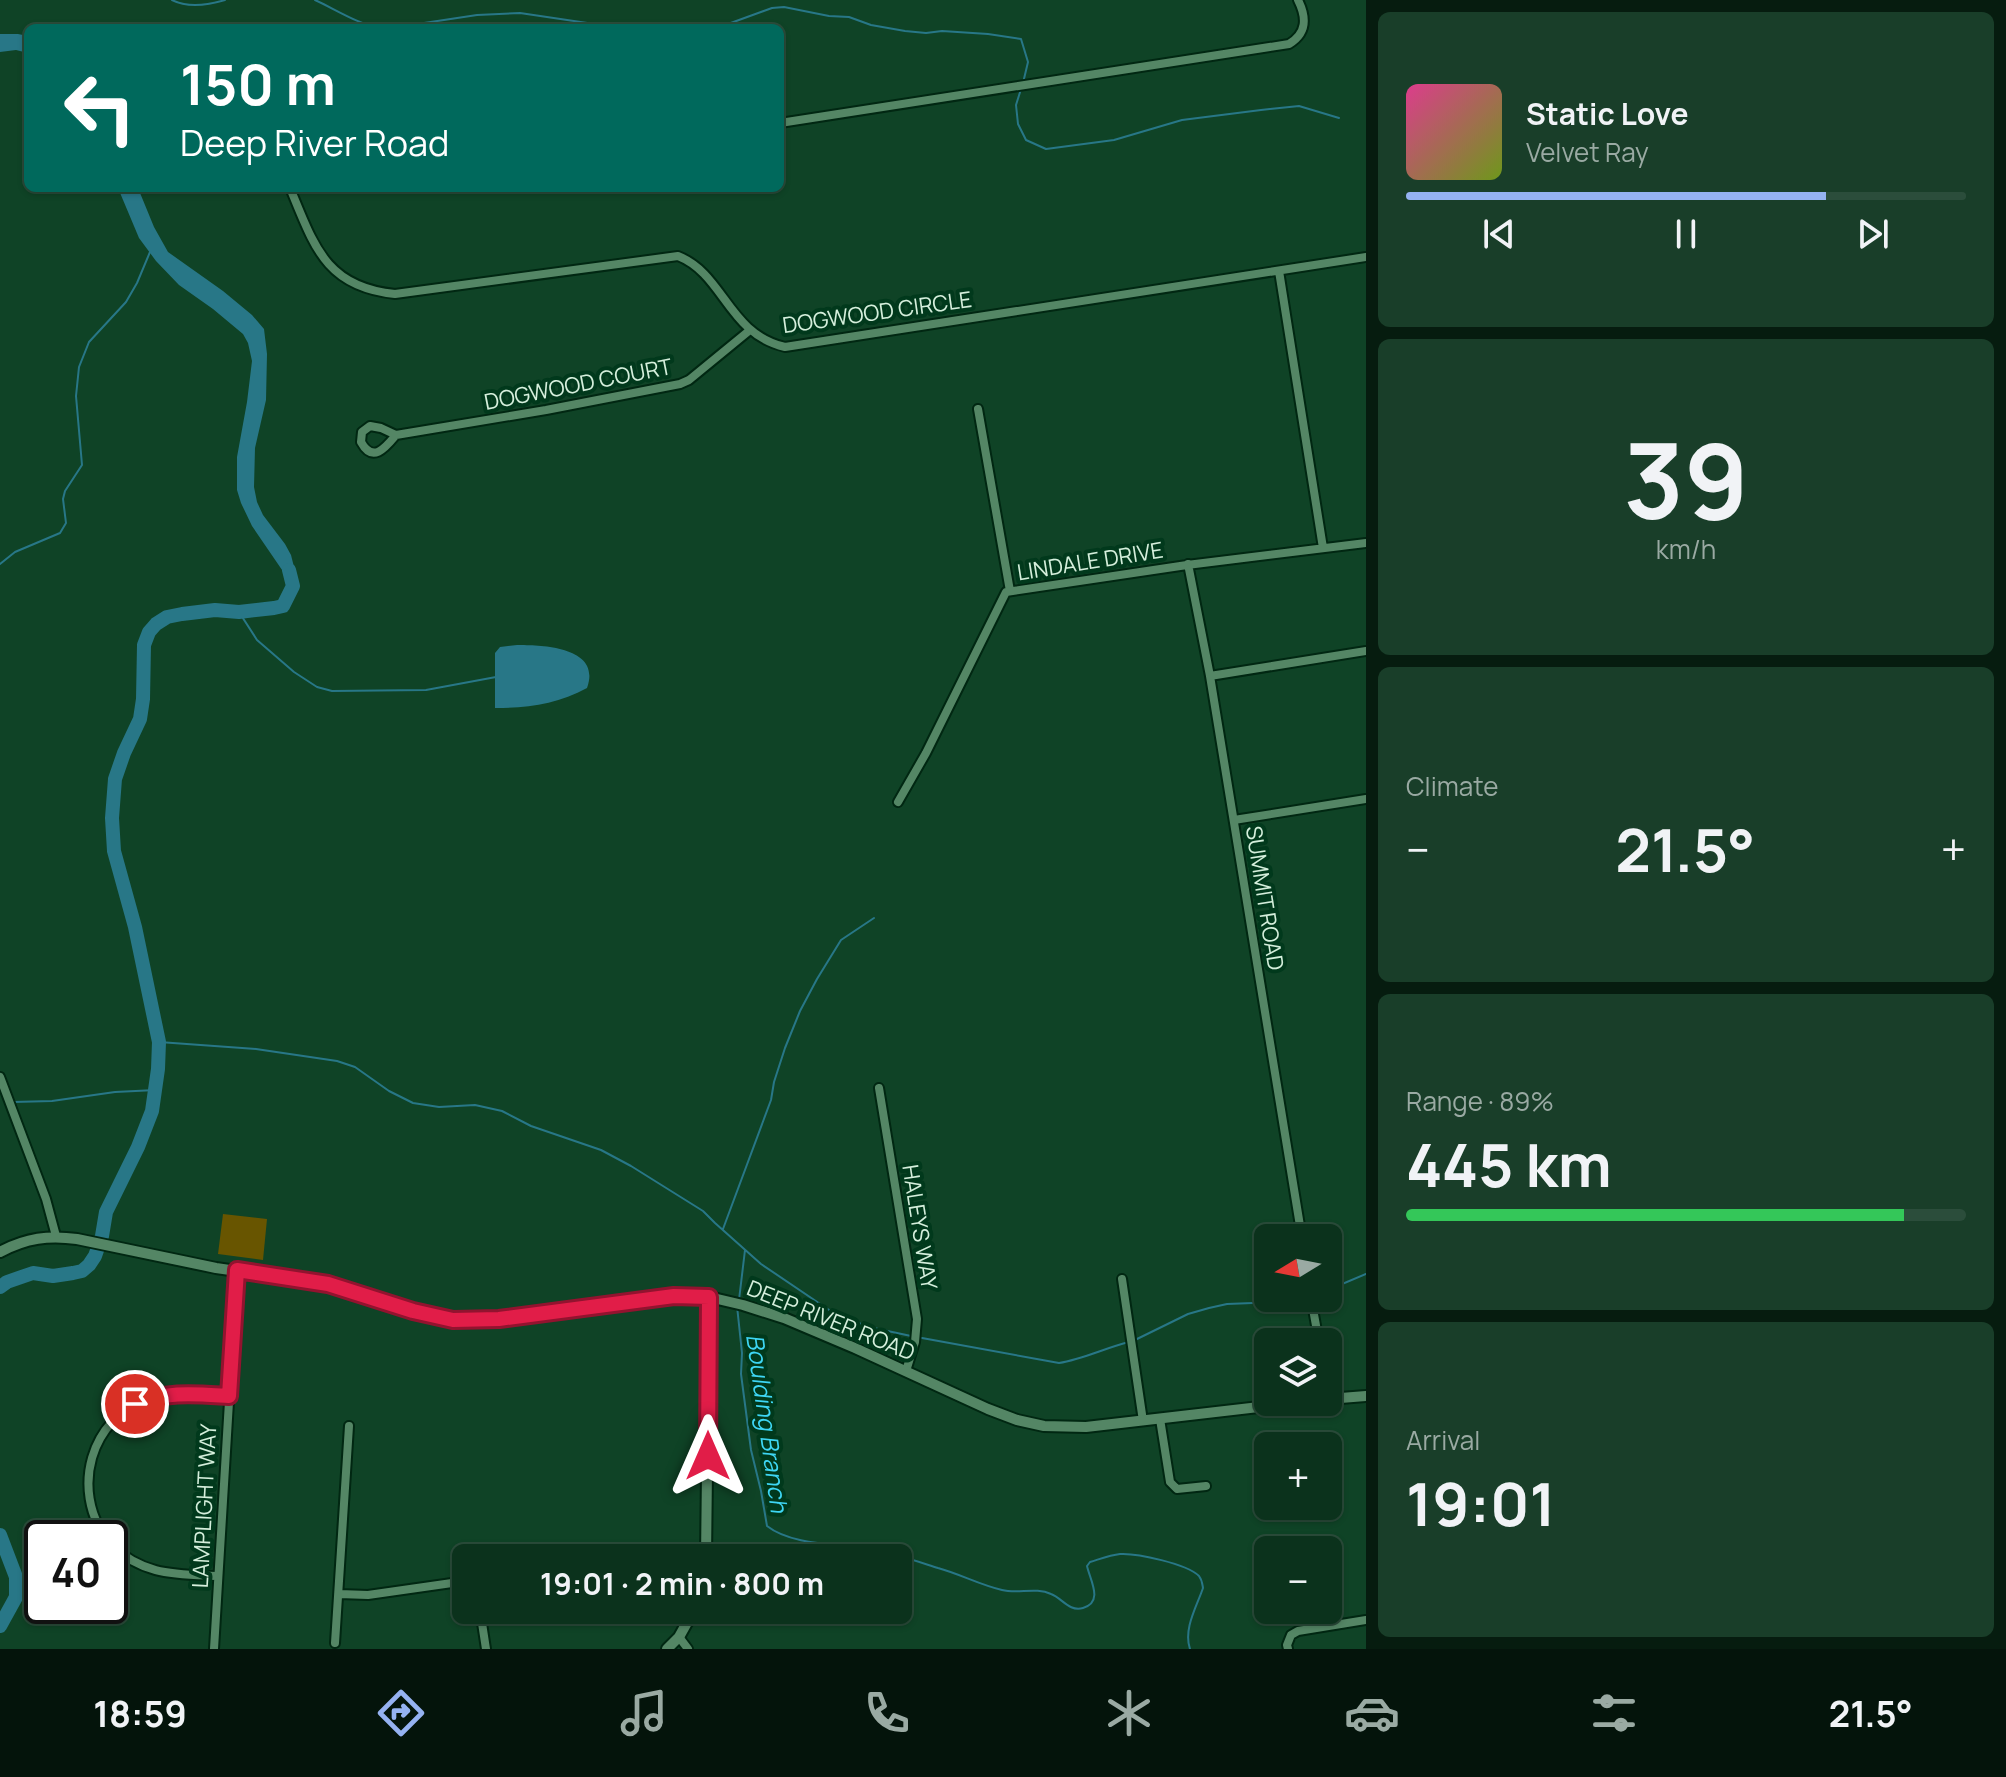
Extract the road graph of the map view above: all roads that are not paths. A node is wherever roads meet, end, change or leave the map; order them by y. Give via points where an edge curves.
1 (1298, 0) edge
2 (784, 122) edge
3 (292, 192) edge
4 (1366, 257) edge
5 (1279, 271) junction
6 (750, 330) junction
7 (978, 409) dead end
8 (396, 435) dead end
9 (1366, 543) edge
10 (1323, 548) junction
11 (1188, 564) junction
12 (1010, 591) junction
13 (1366, 651) edge
14 (1210, 676) junction
15 (1366, 799) edge
16 (898, 802) dead end
17 (1234, 820) junction
18 (0, 1077) edge
19 (879, 1088) dead end
20 (1300, 1224) edge
21 (56, 1236) junction
22 (0, 1252) edge
23 (237, 1270) junction
24 (1122, 1279) dead end
25 (709, 1297) junction
26 (906, 1371) junction
27 (229, 1396) junction
28 (1366, 1396) edge
29 (1342, 1398) edge
30 (1254, 1408) edge
31 (1160, 1419) junction
32 (1143, 1421) junction
33 (349, 1426) dead end
34 (1206, 1486) dead end
35 (95, 1520) edge
36 (706, 1544) edge
37 (128, 1559) edge
38 (218, 1576) junction
39 (452, 1583) edge
40 (339, 1594) junction
41 (1366, 1620) edge
42 (482, 1624) edge
43 (686, 1624) edge
44 (679, 1637) junction
45 (335, 1643) dead end
46 (214, 1649) edge
47 (486, 1649) edge
48 (667, 1649) edge
49 (688, 1649) edge
50 (1288, 1649) edge

1 - 2 street via 1303,30 1289,44
3 - 6 street, DOGWOOD CIRCLE via 322,256 360,287 395,294 678,256 700,271
4 - 5 street, DOGWOOD CIRCLE
5 - 6 street, DOGWOOD CIRCLE via 785,347
5 - 10 street
6 - 8 street, DOGWOOD COURT via 680,384
7 - 12 street
9 - 10 street, LINDALE DRIVE
10 - 11 street, LINDALE DRIVE
11 - 12 street, LINDALE DRIVE
11 - 14 street, SUMMIT ROAD
12 - 16 street, LINDALE DRIVE
13 - 14 street
14 - 17 street, SUMMIT ROAD
15 - 17 street
17 - 20 street, SUMMIT ROAD
18 - 21 street
19 - 26 street, HALEYS WAY via 917,1319
21 - 22 street, DEEP RIVER ROAD via 26,1240
21 - 23 street, DEEP RIVER ROAD
23 - 25 street, DEEP RIVER ROAD via 328,1284 453,1320 674,1296
23 - 27 street, LAMPLIGHT WAY
24 - 32 street
25 - 26 street, DEEP RIVER ROAD via 805,1326
25 - 36 street
26 - 32 street, DEEP RIVER ROAD via 1031,1423 1071,1427
27 - 35 street via 177,1393 122,1412 98,1441 89,1468 87,1485
27 - 38 street, LAMPLIGHT WAY
28 - 29 street
30 - 31 street, DEEP RIVER ROAD
31 - 32 street, DEEP RIVER ROAD
31 - 34 street via 1170,1482 1177,1489
33 - 40 street
37 - 38 street via 160,1572
38 - 46 street, LAMPLIGHT WAY
39 - 40 street
40 - 45 street
41 - 50 street via 1298,1631 1291,1635
42 - 47 street
43 - 44 street
44 - 48 street
44 - 49 street

